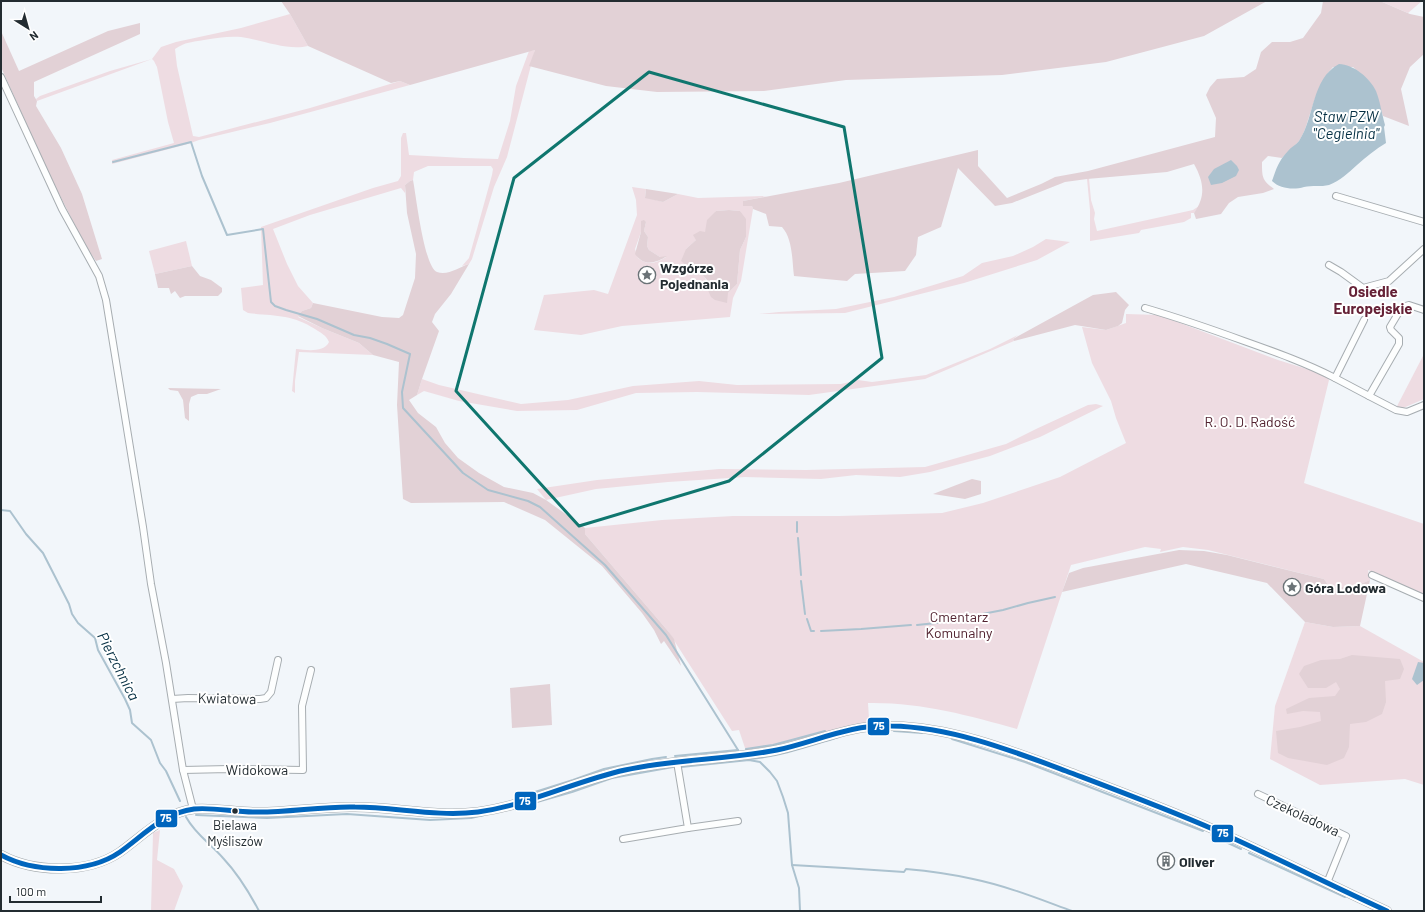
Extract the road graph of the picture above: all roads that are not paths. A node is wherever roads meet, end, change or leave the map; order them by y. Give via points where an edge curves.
1 (1, 77) edge
2 (1336, 196) dead end
3 (1424, 222) edge
4 (1424, 249) edge
5 (1329, 265) dead end
6 (1145, 308) dead end
7 (1424, 310) edge
8 (1364, 320) dead end
9 (1335, 378) junction
10 (1369, 396) junction
11 (1424, 405) edge
12 (1372, 575) dead end
13 (1424, 598) edge
14 (278, 660) dead end
15 (311, 670) dead end
16 (172, 699) junction
17 (676, 762) junction
18 (183, 770) junction
19 (1258, 794) dead end
20 (193, 809) junction
21 (738, 821) dead end
22 (688, 828) junction
23 (623, 839) dead end
24 (1, 855) edge
25 (1327, 883) junction
26 (1387, 911) edge

1 - 16 street via 62,209 99,276 106,300
2 - 3 street
4 - 5 street via 1389,281 1363,288
6 - 9 street via 1280,354
7 - 10 street via 1409,305 1402,307 1390,327 1399,338 1399,344
8 - 9 street
9 - 10 street
10 - 11 street via 1396,410 1407,412
12 - 13 street
14 - 16 street, Kwiatowa via 271,692 266,698
15 - 18 street, Widokowa via 302,706 303,770
16 - 18 street
17 - 20 street via 617,772 517,804 470,813 436,814 352,806 264,812
17 - 22 street
17 - 25 street via 766,752 845,730 871,726 930,728 1016,753 1154,805
18 - 20 street
19 - 25 street, Czekoladowa via 1346,836
20 - 24 street via 163,819 116,854 100,862 57,869 30,866
21 - 22 street
22 - 23 street
25 - 26 street

